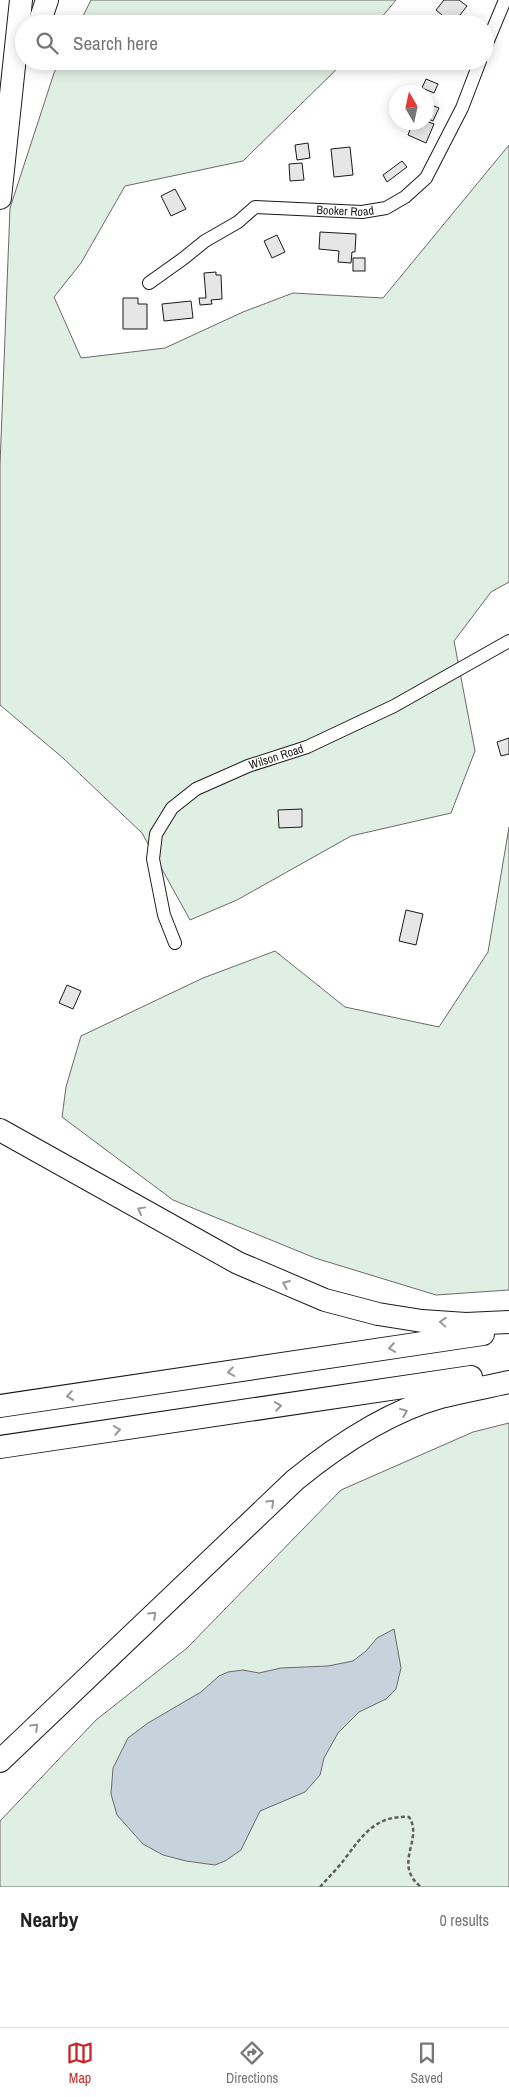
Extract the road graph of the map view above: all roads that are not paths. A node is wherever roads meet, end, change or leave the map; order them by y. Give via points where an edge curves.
1 (20, 0) edge
2 (47, 0) edge
3 (505, 0) edge
4 (18, 15) edge
5 (42, 15) edge
6 (494, 26) edge
7 (15, 50) edge
8 (25, 70) edge
9 (477, 70) edge
10 (3, 169) junction
11 (0, 198) edge
12 (150, 283) dead end
13 (509, 641) edge
14 (175, 943) dead end
15 (0, 1130) edge
16 (509, 1322) edge
17 (509, 1330) edge
18 (509, 1371) edge
19 (509, 1382) edge
20 (0, 1406) edge
21 (0, 1447) edge
22 (0, 1761) edge

1 - 4 highway
2 - 5 highway
3 - 6 street
7 - 10 highway
8 - 10 highway
9 - 12 street, Booker Road via 462,108 426,178 405,198 386,208 362,212 255,207
10 - 11 highway
13 - 14 street, Wilson Road via 394,706 307,747 248,766 196,789 172,808 156,834 153,859 164,915
16 -> 15 highway via 422,1321 324,1300 238,1263
17 -> 20 highway
21 -> 18 highway
22 -> 19 highway via 324,1456 355,1435 392,1417 432,1401

